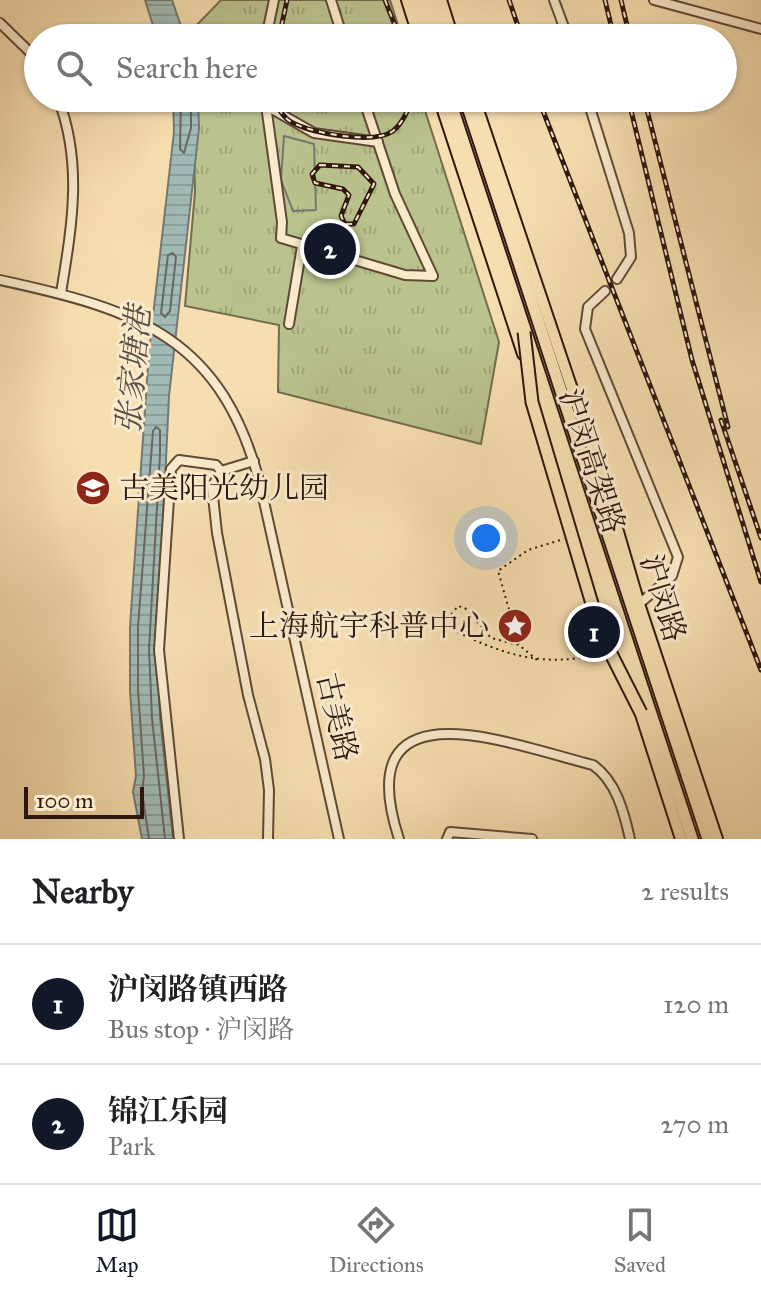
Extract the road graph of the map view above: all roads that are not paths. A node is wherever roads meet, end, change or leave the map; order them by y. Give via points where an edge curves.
1 (274, 0) edge
2 (331, 0) edge
3 (407, 0) edge
4 (419, 0) edge
5 (554, 0) edge
6 (654, 0) edge
7 (432, 7) edge
8 (0, 23) edge
9 (269, 24) edge
10 (339, 24) edge
11 (415, 24) edge
12 (444, 24) edge
13 (563, 24) edge
14 (761, 29) edge
15 (24, 46) edge
16 (62, 112) edge
17 (267, 112) edge
18 (282, 112) edge
19 (368, 112) edge
20 (446, 112) edge
21 (447, 112) edge
22 (470, 112) edge
23 (479, 112) edge
24 (591, 112) edge
25 (378, 142) junction
26 (302, 246) junction
27 (617, 279) tunnel mouth
28 (2, 283) edge
29 (605, 291) tunnel mouth
30 (61, 293) junction
31 (289, 324) dead end
32 (524, 332) junction
33 (254, 461) junction
34 (221, 471) junction
35 (639, 604) junction
36 (641, 713) junction
37 (179, 839) edge
38 (268, 839) edge
39 (339, 839) edge
40 (399, 839) edge
41 (447, 839) edge
42 (532, 839) edge
43 (630, 839) edge
44 (681, 839) edge
45 (692, 839) edge
46 (708, 839) edge
47 (717, 839) edge

1 - 9 street
2 - 10 street
3 - 11 main road
4 - 7 highway
5 - 13 street
6 - 14 street
7 - 12 main road
8 - 15 street
16 - 30 street via 75,190
17 - 26 street via 281,238
18 - 25 street via 314,133
19 - 25 street
20 - 36 main road, 沪闵路
21 - 32 highway, 沪闵高架路
22 - 46 highway, 沪闵高架路
23 - 35 main road, 沪闵路
24 - 27 street via 629,233 631,257
25 - 26 street via 395,194 433,276 405,275
26 - 31 street
28 - 30 street, 古美路
29 - 35 street via 588,307 585,329 678,557 672,576
30 - 33 street, 古美路 via 145,323 182,349 233,410
32 - 36 highway, bridge via 532,402 601,634
32 - 45 highway, 沪闵高架路, bridge
33 - 34 street
33 - 39 street, 古美路
34 - 37 street via 216,465 179,460 171,469 159,650
34 - 38 street via 212,487 217,533 265,759
35 - 47 main road, 沪闵路
36 - 44 main road, 沪闵路
40 - 43 street via 386,789 393,760 408,743 463,732 593,765 612,785
41 - 42 street via 450,832 463,831

